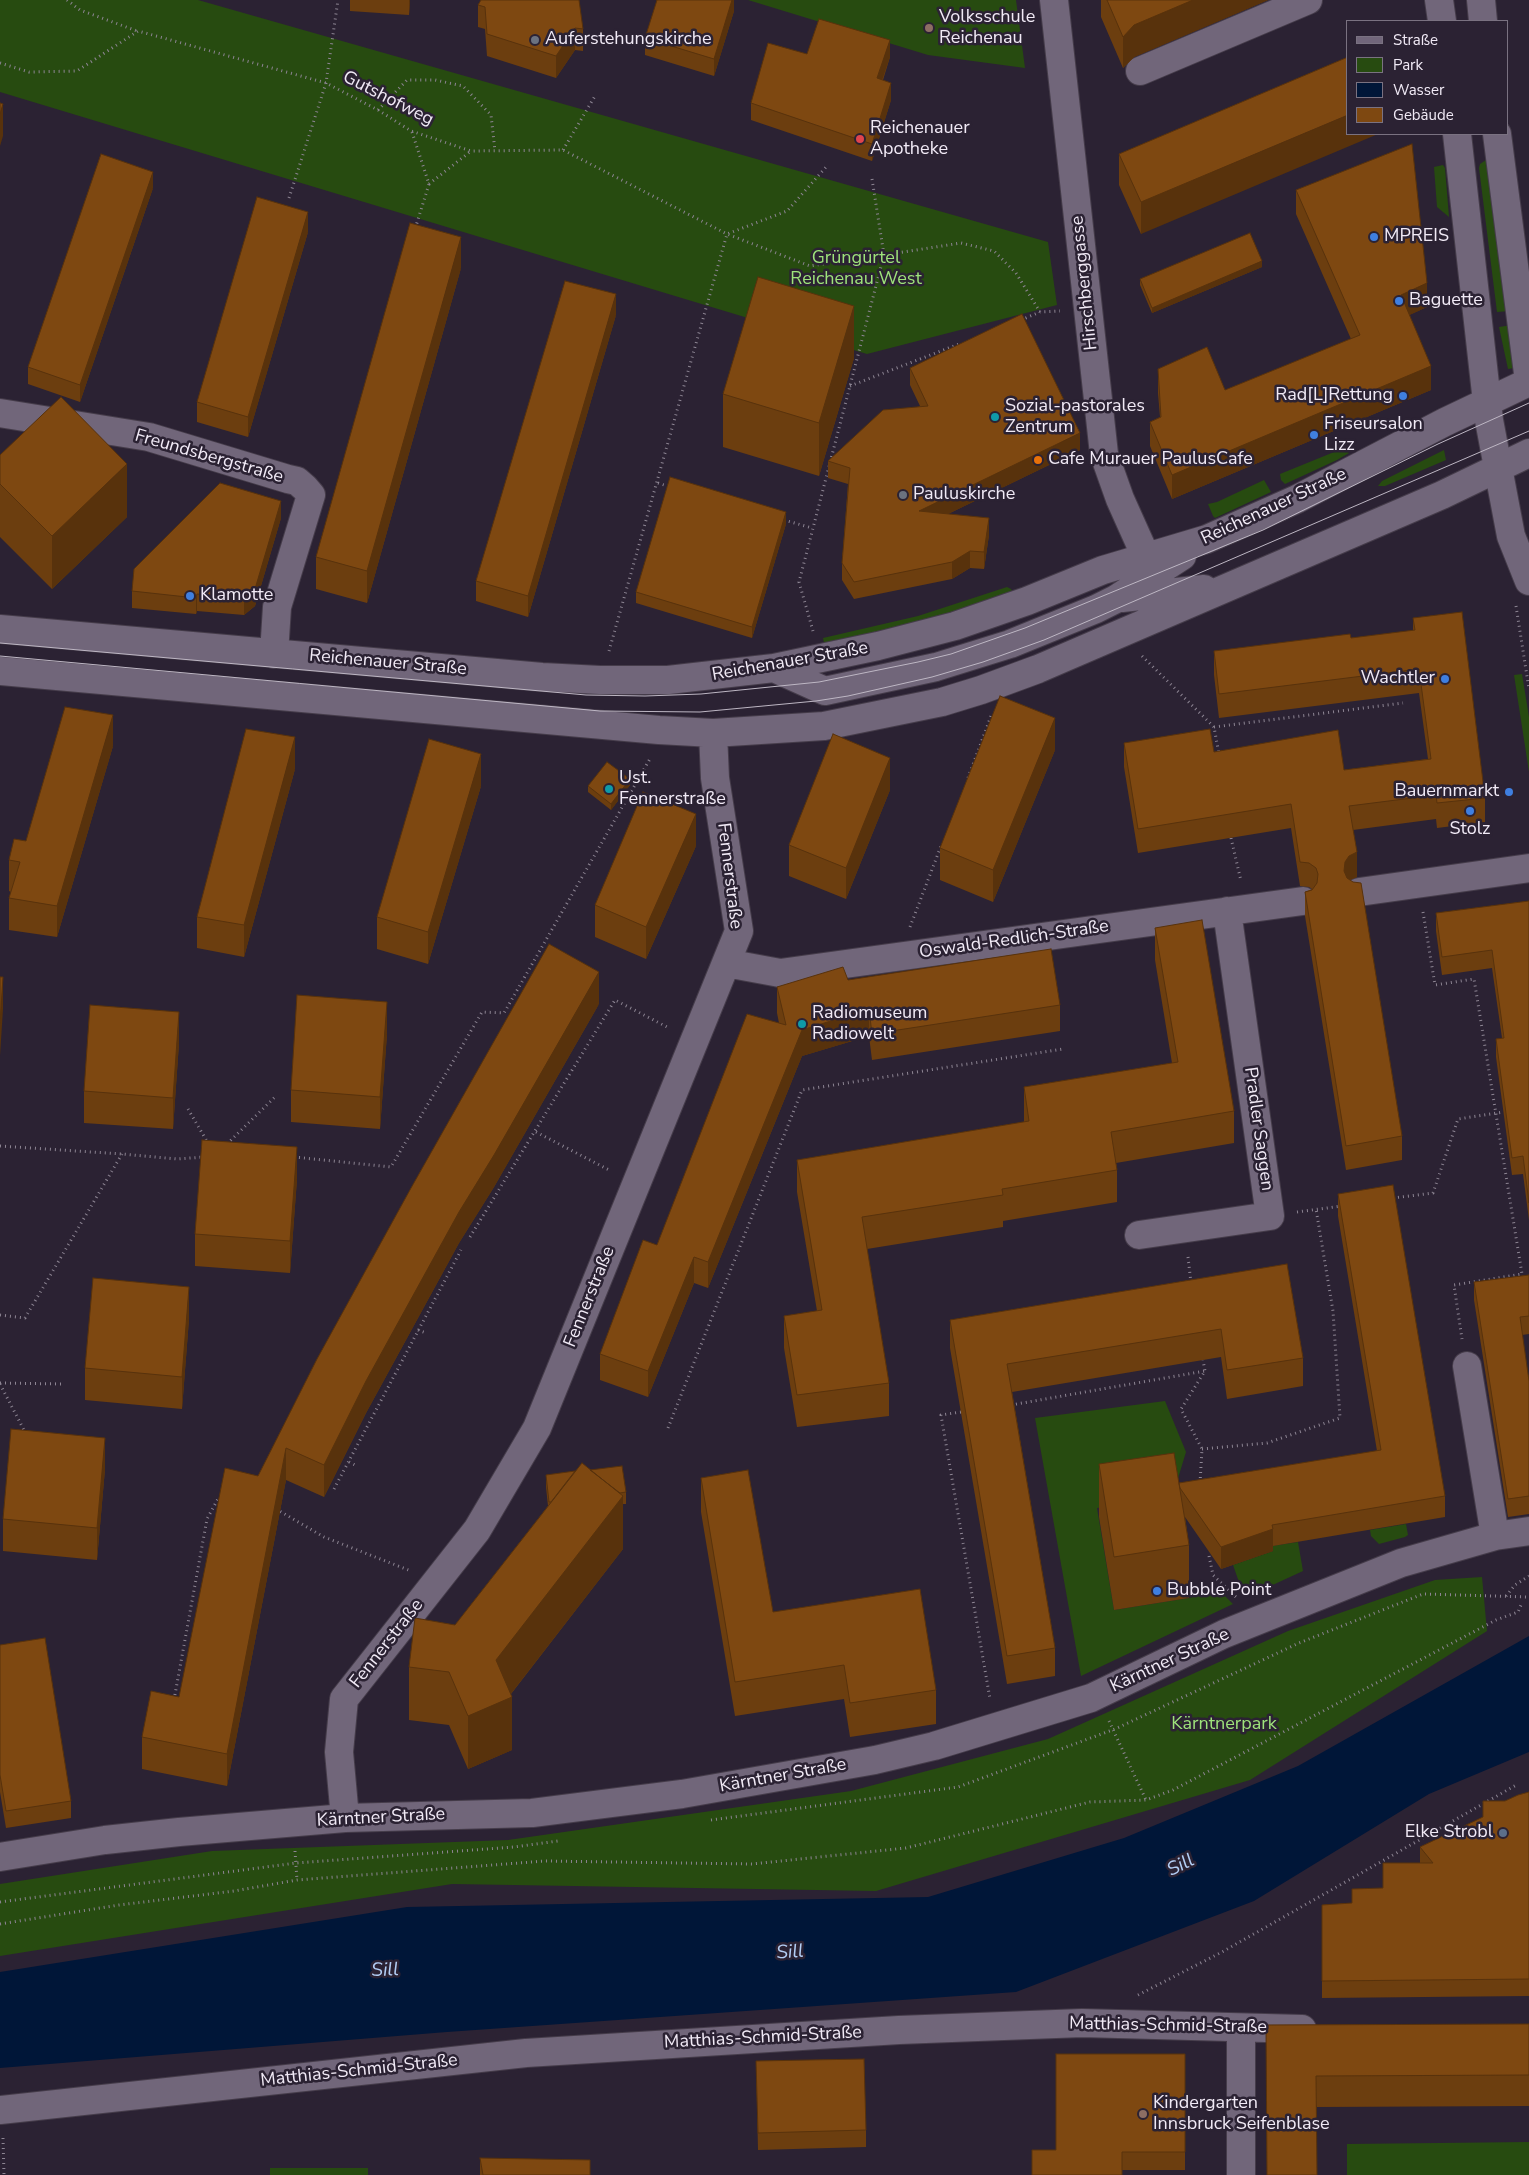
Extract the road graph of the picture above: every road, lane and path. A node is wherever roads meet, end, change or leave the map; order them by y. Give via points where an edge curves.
1 (67, 0) edge
2 (338, 0) edge
3 (1054, 0) edge
4 (1308, 0) edge
5 (1439, 0) edge
6 (1481, 0) edge
7 (1442, 20) edge
8 (1483, 20) edge
9 (138, 31) junction
10 (0, 62) edge
11 (1140, 71) dead end
12 (326, 83) junction
13 (595, 96) dead end
14 (378, 110) junction
15 (412, 131) junction
16 (1498, 142) edge
17 (1459, 144) edge
18 (563, 150) junction
19 (471, 151) junction
20 (496, 151) junction
21 (827, 166) dead end
22 (872, 179) dead end
23 (429, 184) junction
24 (288, 198) dead end
25 (414, 233) edge
26 (727, 234) junction
27 (884, 254) junction
28 (1521, 262) edge
29 (1013, 324) edge
30 (968, 341) edge
31 (1529, 381) edge
32 (850, 386) junction
33 (1487, 402) junction
34 (0, 413) edge
35 (1529, 453) edge
36 (1497, 469) junction
37 (658, 483) junction
38 (676, 489) edge
39 (776, 517) edge
40 (812, 528) junction
41 (1207, 539) junction
42 (1146, 558) junction
43 (1230, 586) junction
44 (1522, 589) edge
45 (1116, 599) junction
46 (0, 629) edge
47 (814, 634) dead end
48 (1139, 652) dead end
49 (274, 654) junction
50 (774, 668) junction
51 (0, 670) edge
52 (600, 680) junction
53 (1529, 690) edge
54 (825, 691) junction
55 (1404, 703) dead end
56 (990, 713) dead end
57 (1214, 727) junction
58 (792, 729) junction
59 (659, 730) junction
60 (713, 733) junction
61 (1220, 756) edge
62 (967, 781) edge
63 (1231, 838) edge
64 (942, 844) edge
65 (1529, 868) edge
66 (1418, 884) junction
67 (1359, 892) edge
68 (1303, 900) dead end
69 (1237, 910) junction
70 (892, 957) junction
71 (726, 963) junction
72 (694, 1041) junction
73 (1063, 1049) dead end
74 (275, 1097) dead end
75 (188, 1109) dead end
76 (1504, 1112) edge
77 (1496, 1113) junction
78 (536, 1132) junction
79 (0, 1146) edge
80 (211, 1148) edge
81 (222, 1149) edge
82 (122, 1154) junction
83 (285, 1156) edge
84 (206, 1157) edge
85 (636, 1184) junction
86 (1384, 1200) edge
87 (1345, 1205) edge
88 (1316, 1209) junction
89 (1270, 1216) junction
90 (1183, 1228) junction
91 (1139, 1235) dead end
92 (470, 1237) dead end
93 (460, 1250) edge
94 (1192, 1289) edge
95 (0, 1315) edge
96 (418, 1330) junction
97 (426, 1334) dead end
98 (1203, 1360) edge
99 (1467, 1366) joint
100 (1205, 1371) junction
101 (0, 1383) edge
102 (63, 1384) dead end
103 (1009, 1405) edge
104 (961, 1412) edge
105 (668, 1428) dead end
106 (27, 1437) edge
107 (1202, 1449) junction
108 (348, 1462) junction
109 (357, 1466) dead end
110 (1200, 1484) edge
111 (334, 1489) dead end
112 (226, 1497) edge
113 (271, 1508) edge
114 (1529, 1531) edge
115 (1495, 1536) junction
116 (1209, 1556) edge
117 (1529, 1576) edge
118 (436, 1582) junction
119 (1529, 1597) edge
120 (1240, 1600) dead end
121 (1521, 1605) dead end
122 (174, 1702) edge
123 (993, 1706) dead end
124 (1107, 1718) dead end
125 (1518, 1784) dead end
126 (1146, 1800) junction
127 (345, 1818) junction
128 (514, 1847) dead end
129 (0, 1857) edge
130 (296, 1863) junction
131 (298, 1880) junction
132 (0, 1902) edge
133 (0, 1924) edge
134 (1134, 1996) dead end
135 (1241, 2029) junction
136 (1330, 2029) edge
137 (1, 2110) edge
138 (4, 2175) edge
139 (1241, 2175) edge

1 - 9 path, Gutshofweg via 80,10
2 - 12 path
3 - 42 street, Hirschberggasse via 1104,454
4 - 11 street
5 - 7 street
6 - 8 street
9 - 10 path via 77,71 29,72
9 - 12 path, Gutshofweg
12 - 14 path, Gutshofweg
12 - 24 path
13 - 18 path
14 - 15 path, Gutshofweg
14 - 20 path via 407,80 435,80 463,86 491,115
15 - 19 path, Gutshofweg
15 - 23 path
16 - 17 street
16 - 28 street
17 - 33 street
18 - 20 path, Gutshofweg
18 - 26 path, Gutshofweg
19 - 20 path, Gutshofweg
19 - 23 path
21 - 26 path via 786,211
22 - 27 path
23 - 25 path
26 - 27 path, Gutshofweg via 810,266
26 - 37 path
27 - 29 path, Gutshofweg via 961,244 994,251 1016,273 1040,312
27 - 32 path
28 - 31 street
30 - 32 path
31 - 33 street, Reichenauer Straße
32 - 40 path
33 - 36 street
33 - 41 street, Reichenauer Straße via 1289,503
34 - 49 street, Freundsbergstraße via 149,437 288,478 305,488 311,496 277,607
35 - 36 street
36 - 43 street
36 - 44 street
37 - 38 path
37 - 52 path
39 - 40 path
40 - 47 path via 799,582
41 - 42 street, Reichenauer Straße
41 - 45 street
42 - 50 street, Reichenauer Straße via 1103,570 955,626
43 - 45 street
43 - 58 street via 1045,666 980,690 902,711
44 - 53 path
45 - 54 street via 1048,629 972,656
46 - 49 street, Reichenauer Straße
48 - 57 path
49 - 52 street, Reichenauer Straße
50 - 52 street, Reichenauer Straße via 675,679
50 - 54 street
51 - 59 street
54 - 58 street
55 - 57 path
56 - 62 path
57 - 61 path
58 - 60 street
59 - 60 street
59 - 83 path via 659,744 504,1013 482,1012 390,1167
60 - 71 street, Fennerstraße via 715,778 739,931
63 - 69 path
64 - 70 path via 903,943
65 - 66 street
66 - 67 street
66 - 77 path via 1435,985 1474,979
68 - 69 street, Oswald-Redlich-Straße
69 - 70 street, Oswald-Redlich-Straße
69 - 89 street, Pradler Saggen
70 - 71 street, Oswald-Redlich-Straße via 780,973
71 - 72 street, Fennerstraße
72 - 78 path via 615,1000
72 - 85 street, Fennerstraße
73 - 105 path via 802,1090
74 - 81 path
75 - 80 path
76 - 77 path
77 - 86 path via 1458,1119 1433,1193
77 - 99 path via 1522,1274 1454,1285
78 - 85 path
78 - 92 path
79 - 82 path
82 - 84 path via 177,1160
82 - 95 path via 25,1318
85 - 118 street, Fennerstraße via 537,1428 477,1530
87 - 88 path
88 - 89 path
88 - 107 path via 1333,1311 1340,1418 1267,1443
89 - 90 street, Pradler Saggen
90 - 91 street, Pradler Saggen
90 - 94 path
93 - 96 path
96 - 97 path
96 - 108 path
98 - 100 path
99 - 115 street
100 - 103 path
100 - 107 path via 1181,1409
101 - 102 path
101 - 106 path
104 - 123 path via 941,1414
107 - 110 path
108 - 109 path
108 - 111 path
112 - 122 path via 219,1497 206,1519
113 - 118 path via 280,1510 324,1537
114 - 115 street, Kärntner Straße
115 - 127 street, Kärntner Straße via 1402,1562 1224,1634 1091,1698 934,1746 875,1760 682,1794 532,1813
116 - 120 path via 1213,1575
117 - 119 path via 1506,1596
118 - 127 street, Fennerstraße via 344,1699 339,1752
121 - 126 path via 1518,1612 1496,1620 1173,1790
124 - 126 path
125 - 134 path via 1222,1952
126 - 131 path via 1090,1802 906,1848 752,1864 544,1861
127 - 129 street, Kärntner Straße via 109,1839
128 - 130 path
130 - 131 path
130 - 132 path
131 - 133 path
135 - 136 street, Matthias-Schmid-Straße
135 - 137 street, Matthias-Schmid-Straße via 1082,2023 899,2030 526,2053
135 - 139 street
137 - 138 path

